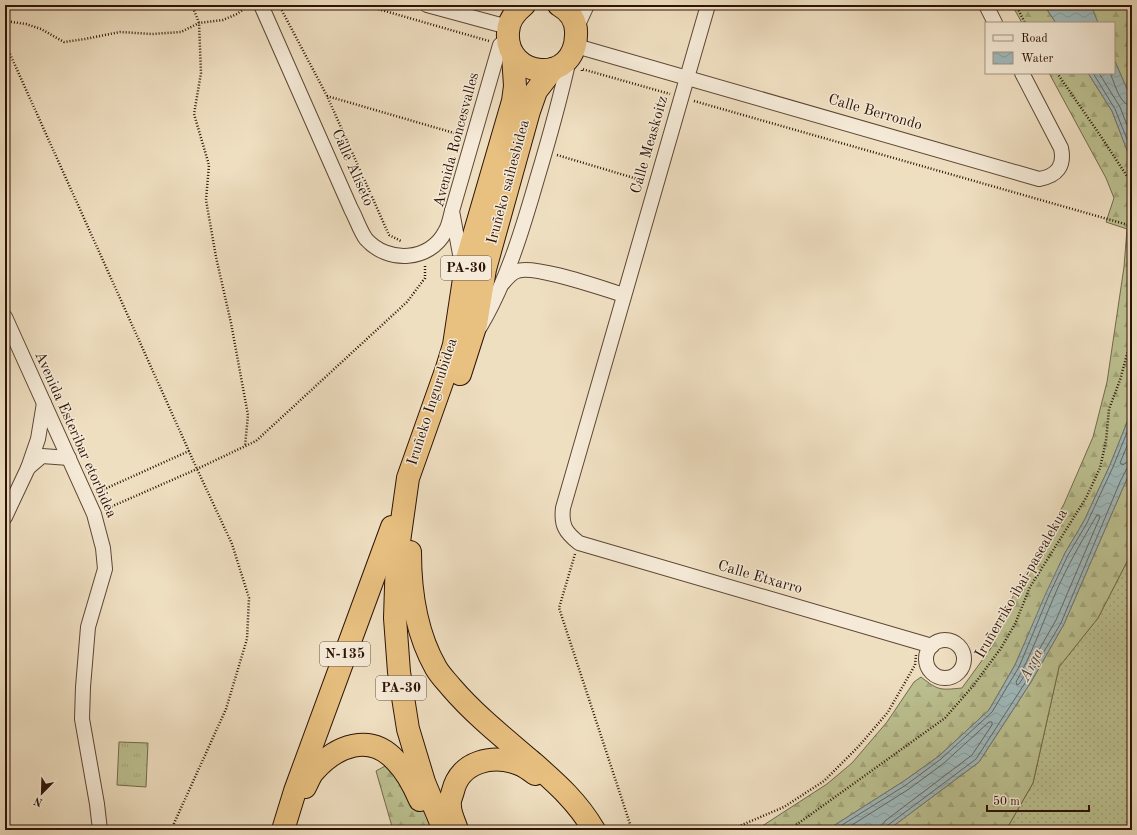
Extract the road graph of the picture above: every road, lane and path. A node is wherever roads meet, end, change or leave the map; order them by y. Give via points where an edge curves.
1 (192, 5) edge
2 (250, 5) edge
3 (261, 5) edge
4 (280, 5) edge
5 (364, 5) edge
6 (427, 5) edge
7 (587, 5) edge
8 (708, 5) edge
9 (986, 5) edge
10 (1016, 5) edge
11 (562, 6) edge
12 (5, 21) edge
13 (994, 22) edge
14 (1024, 22) edge
15 (199, 23) junction
16 (510, 27) edge
17 (5, 43) edge
18 (571, 55) junction
19 (1023, 74) edge
20 (1058, 74) edge
21 (687, 77) junction
22 (327, 96) junction
23 (682, 97) junction
24 (473, 138) junction
25 (560, 148) dead end
26 (552, 153) junction
27 (1132, 184) edge
28 (656, 185) junction
29 (452, 211) junction
30 (1132, 226) edge
31 (421, 254) junction
32 (464, 275) junction
33 (502, 283) junction
34 (624, 295) junction
35 (5, 317) edge
36 (1132, 336) edge
37 (469, 346) junction
38 (44, 403) junction
39 (245, 447) junction
40 (189, 451) junction
41 (69, 458) junction
42 (28, 468) junction
43 (197, 469) junction
44 (415, 480) junction
45 (87, 498) junction
46 (94, 514) junction
47 (5, 517) edge
48 (579, 543) junction
49 (911, 640) junction
50 (932, 646) dead end
51 (100, 830) edge
52 (171, 830) edge
53 (284, 830) edge
54 (433, 830) edge
55 (444, 830) edge
56 (457, 830) edge
57 (586, 830) edge
58 (594, 830) edge
59 (632, 830) edge
60 (730, 830) edge
61 (788, 830) edge

1 - 15 path
2 - 15 path via 223,20
3 - 31 street, Calle Aliseto via 366,238 378,250 395,255 406,257
4 - 22 path
5 - 16 path
6 - 16 street
7 - 18 street
8 - 21 street, Calle Measkoitz
9 - 13 street
10 - 14 path
11 - 18 highway via 572,16
12 - 15 path via 42,29 64,42 120,32 181,32
15 - 39 path via 201,73 194,114 209,164 206,200 248,415
16 - 18 highway via 524,66 538,71
16 - 24 street, Avenida Roncesvalles via 500,45
16 - 32 highway, Iruñeko Ingurubidea / PA-30 via 515,86 513,101
17 - 40 path
18 - 21 street, Calle Berrondo
18 - 23 path via 582,69
18 - 26 street
18 - 37 highway, Iruñeko saihesbidea / PA-30 via 536,91 485,269 476,324
19 - 21 street, Calle Berrondo via 1063,155 1057,170 1046,178 1039,179
20 - 27 path
21 - 23 street, Calle Measkoitz
22 - 24 path
22 - 31 path via 389,235 407,243 418,243
23 - 28 street, Calle Measkoitz
23 - 30 path
24 - 29 street, Avenida Roncesvalles
25 - 26 path
26 - 28 path
26 - 33 street
28 - 34 street, Calle Measkoitz
29 - 31 street, Calle Aliseto via 446,232 436,244
29 - 32 street, Avenida Roncesvalles
31 - 39 path via 426,268 425,278 407,302 256,441
32 - 44 highway, Iruñeko Ingurubidea / PA-30 via 454,345
33 - 34 street via 518,270 538,270
33 - 37 street via 493,305
34 - 48 street, Calle Measkoitz via 562,517 567,533
35 - 38 street, Avenida Esteribar etorbidea
36 - 61 path, Iruñerriko ibai-pasealekua via 1109,409 1100,468 1086,498 1030,587 1015,624 1001,648 973,686 944,718
37 - 44 highway, Iruñeko Ingurubidea / PA-30 via 459,379
38 - 41 street, Avenida Esteribar etorbidea
38 - 42 street via 38,439
39 - 43 path
40 - 43 path
40 - 45 path
41 - 42 street via 42,456
41 - 45 street, Avenida Esteribar etorbidea
42 - 47 street
43 - 46 path
43 - 52 path via 232,544 249,598 247,639 226,709
44 - 53 highway, N-135 via 384,548 295,791
44 - 55 highway, Iruñeko Ingurubidea / PA-30 via 398,556 395,618 399,672 408,729 424,782
44 - 58 highway via 410,553 412,591 417,624 437,670 466,705 563,789 585,814
45 - 46 street, Avenida Esteribar etorbidea
46 - 51 street, Avenida Esteribar etorbidea via 103,548 105,569 88,627 82,719
48 - 49 street, Calle Etxarro
48 - 59 path via 559,608
49 - 50 street, Calle Etxarro
49 - 60 path via 907,652 916,655 915,665 888,712 859,746 819,785 784,807
53 - 54 highway via 312,772 332,754 352,745 372,745 396,760 413,784
56 - 57 highway via 450,806 455,783 461,774 478,762 500,760 519,764 534,774 565,802

